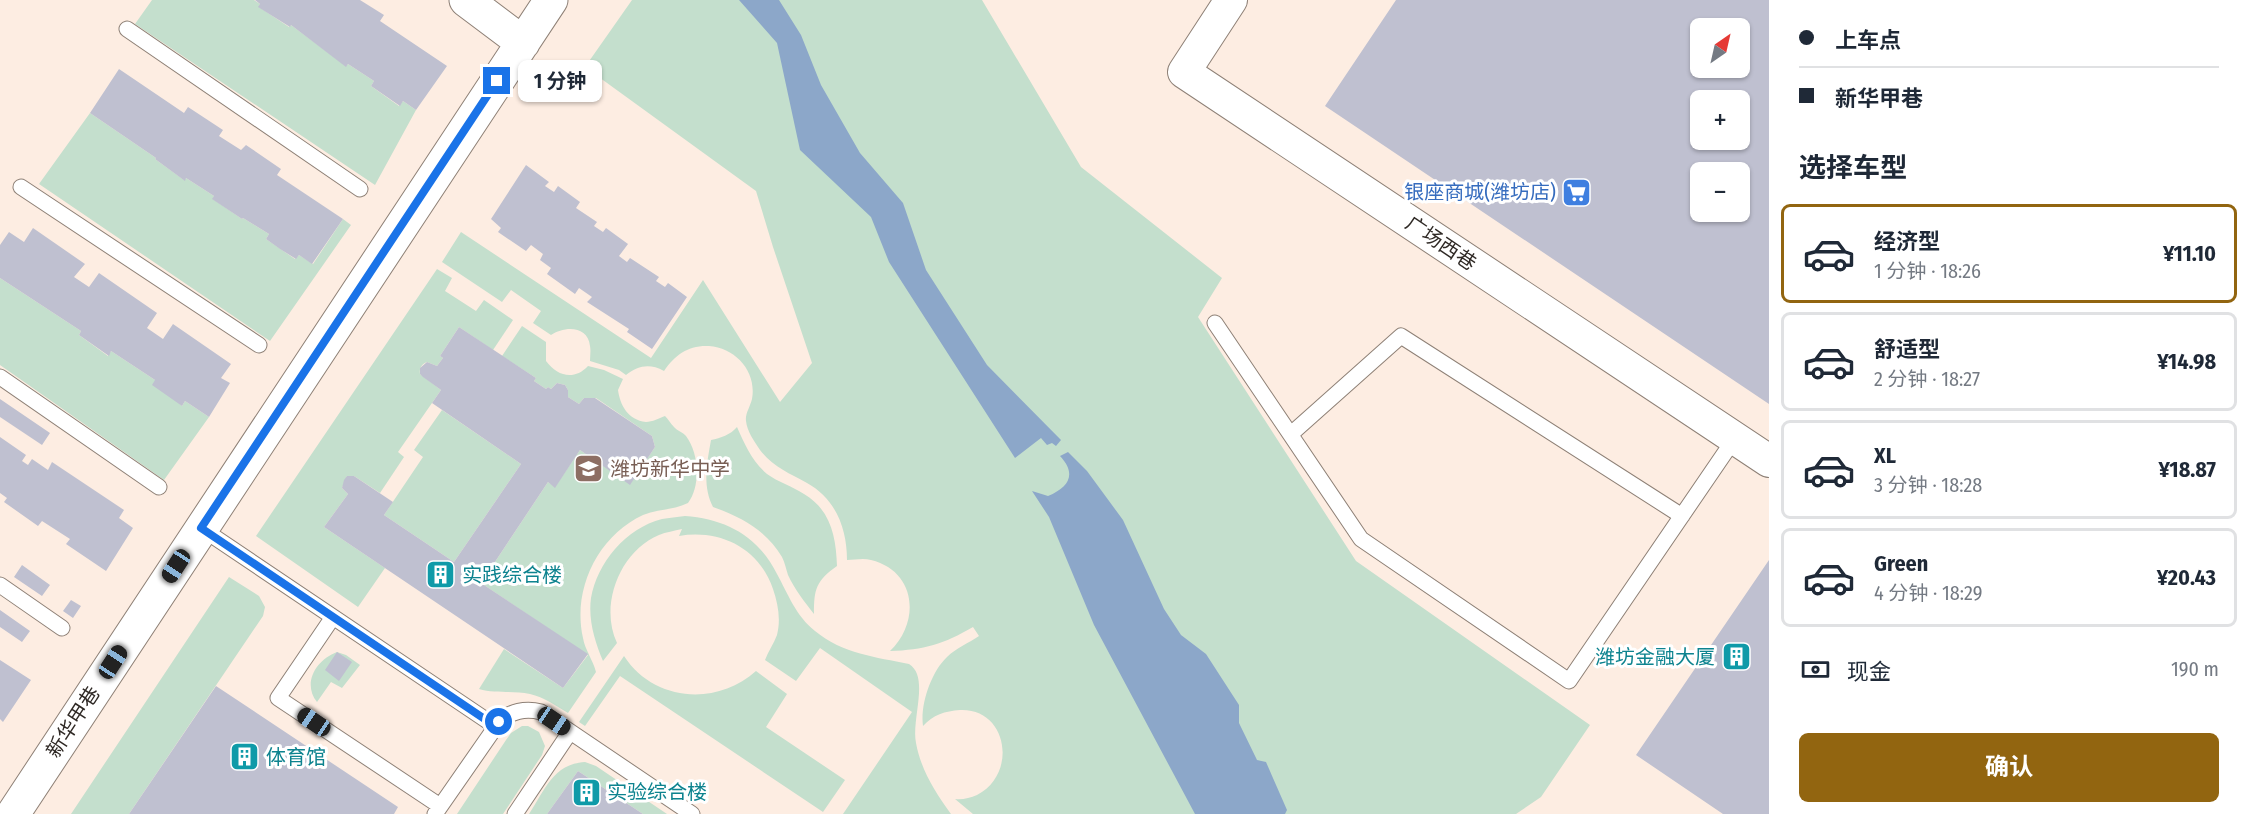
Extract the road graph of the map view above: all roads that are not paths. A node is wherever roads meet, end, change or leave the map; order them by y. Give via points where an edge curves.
1 (466, 0) edge
2 (551, 0) edge
3 (1231, 0) edge
4 (127, 29) dead end
5 (523, 42) junction
6 (21, 187) dead end
7 (360, 189) dead end
8 (1215, 322) dead end
9 (259, 345) dead end
10 (0, 377) edge
11 (1291, 434) junction
12 (1735, 438) junction
13 (1769, 461) edge
14 (159, 488) dead end
15 (1682, 516) junction
16 (201, 528) junction
17 (0, 585) edge
18 (333, 617) junction
19 (62, 628) dead end
20 (495, 726) junction
21 (570, 732) junction
22 (438, 810) edge
23 (13, 814) edge
24 (514, 814) edge
25 (692, 814) edge

1 - 5 street
2 - 5 street, 新华甲巷
3 - 12 street, 广场西巷 via 1184,72
4 - 7 lane
5 - 16 street, 新华甲巷
6 - 9 lane
8 - 11 lane
10 - 14 lane
11 - 15 lane via 1401,336
11 - 15 lane via 1361,539 1569,681
12 - 13 street, 广场西巷
12 - 15 lane
16 - 18 lane
16 - 23 street, 新华甲巷
17 - 19 lane
18 - 20 lane
18 - 22 lane via 279,698
20 - 21 lane via 512,713 528,710 541,712
20 - 22 lane
21 - 24 lane
21 - 25 lane

